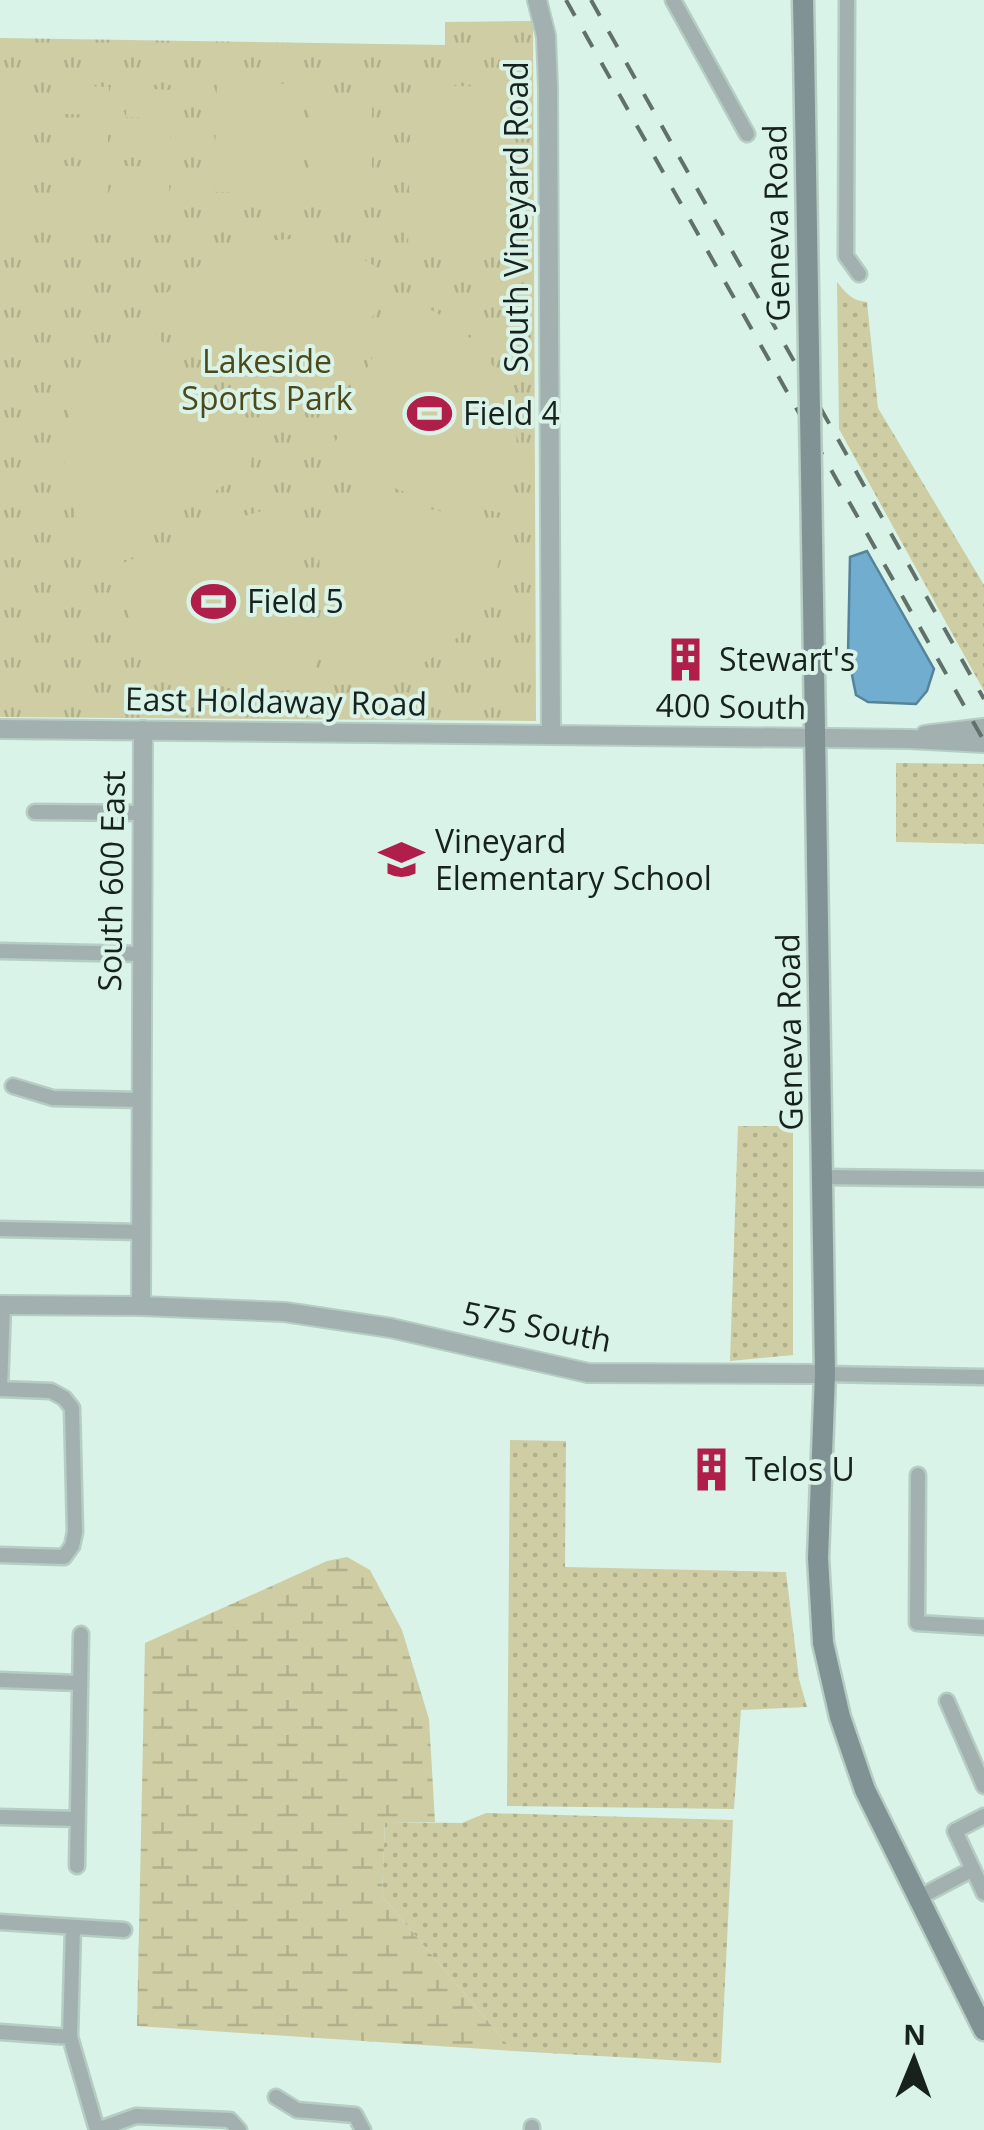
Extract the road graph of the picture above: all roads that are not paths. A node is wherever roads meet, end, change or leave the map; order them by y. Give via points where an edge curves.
1 (537, 0) edge
2 (803, 0) edge
3 (847, 0) edge
4 (680, 2) edge
5 (747, 134) dead end
6 (859, 274) dead end
7 (984, 728) edge
8 (0, 729) edge
9 (143, 730) junction
10 (551, 735) junction
11 (814, 738) junction
12 (910, 739) junction
13 (984, 743) edge
14 (35, 812) dead end
15 (143, 814) junction
16 (0, 951) edge
17 (141, 954) junction
18 (13, 1086) dead end
19 (140, 1100) junction
20 (822, 1177) junction
21 (984, 1179) edge
22 (0, 1229) edge
23 (141, 1232) junction
24 (2, 1305) edge
25 (141, 1306) junction
26 (825, 1374) junction
27 (984, 1377) edge
28 (0, 1389) edge
29 (918, 1475) dead end
30 (0, 1555) edge
31 (984, 1627) edge
32 (81, 1634) dead end
33 (0, 1680) edge
34 (79, 1683) junction
35 (946, 1701) dead end
36 (984, 1786) edge
37 (984, 1816) edge
38 (0, 1817) edge
39 (78, 1819) junction
40 (77, 1866) dead end
41 (973, 1869) junction
42 (984, 1893) edge
43 (918, 1898) junction
44 (0, 1922) edge
45 (73, 1927) junction
46 (124, 1930) dead end
47 (984, 2030) edge
48 (0, 2032) edge
49 (70, 2037) junction
50 (276, 2098) dead end
51 (239, 2129) edge
52 (97, 2130) edge
53 (363, 2130) edge

1 - 10 street, South Vineyard Road via 546,36 548,105
2 - 11 main road, Geneva Road, bridge
3 - 6 street via 846,256
4 - 5 street
7 - 12 street, 400 South
8 - 9 street, East Holdaway Road
9 - 10 street, East Holdaway Road
9 - 15 street, South 600 East
10 - 11 street, 400 South
11 - 12 street, 400 South
11 - 20 main road, Geneva Road
12 - 13 street, 400 South
14 - 15 street
15 - 17 street, South 600 East
16 - 17 street
17 - 19 street, South 600 East
18 - 19 street via 53,1098
19 - 23 street, South 600 East
20 - 21 street
20 - 26 main road, Geneva Road
22 - 23 street
23 - 25 street, South 600 East
24 - 25 street, 575 South
24 - 28 street
25 - 26 street, 575 South via 285,1312 373,1325 588,1373
26 - 27 street, 575 South
26 - 43 main road, Geneva Road via 818,1558 826,1657 865,1790
28 - 30 street via 51,1391 72,1408 75,1532 64,1557
29 - 31 street via 917,1623
32 - 34 street
33 - 34 street
34 - 39 street
35 - 36 street
37 - 41 street via 955,1831
38 - 39 street
39 - 40 street
41 - 42 street
41 - 43 street
43 - 47 main road, Geneva Road
44 - 45 street
45 - 46 street
45 - 49 street
48 - 49 street
49 - 52 street
50 - 53 street via 297,2110 354,2115
51 - 52 street via 230,2120 136,2116

